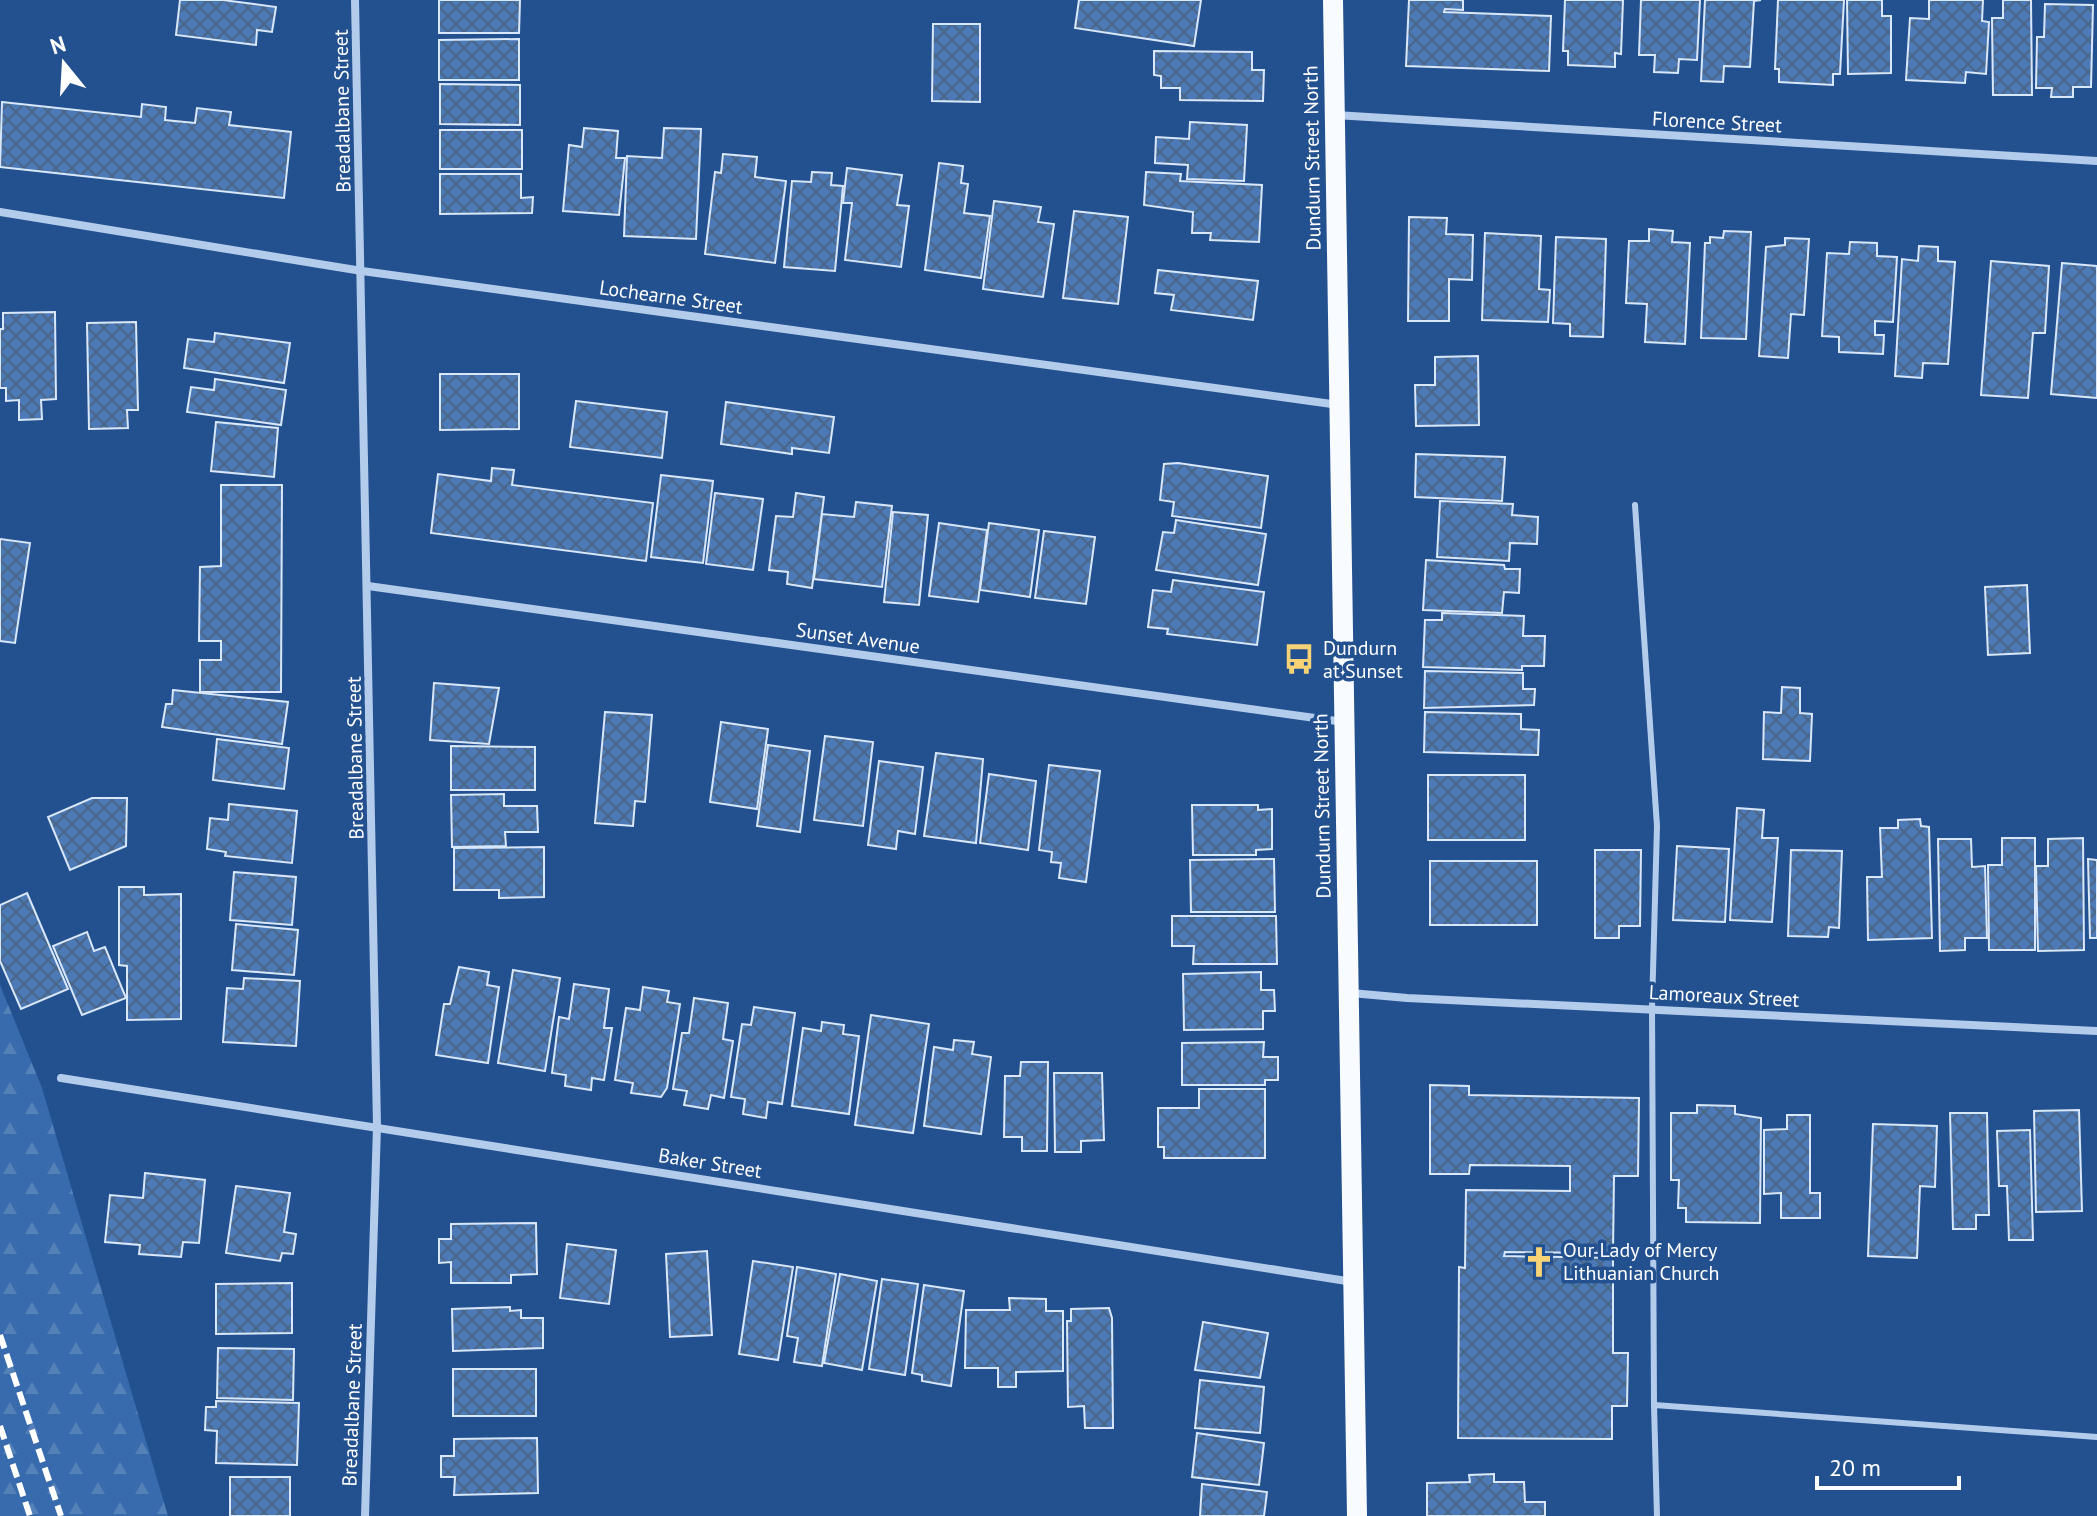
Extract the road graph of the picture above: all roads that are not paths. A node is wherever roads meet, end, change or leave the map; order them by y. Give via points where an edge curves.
1 (355, 0) edge
2 (1333, 0) edge
3 (1335, 115) junction
4 (2097, 161) edge
5 (0, 212) edge
6 (362, 271) junction
7 (1340, 405) junction
8 (1635, 505) dead end
9 (368, 586) junction
10 (1345, 722) junction
11 (1349, 992) junction
12 (1652, 1008) junction
13 (2097, 1031) edge
14 (61, 1078) dead end
15 (377, 1126) junction
16 (1354, 1283) junction
17 (1654, 1405) junction
18 (2097, 1437) edge
19 (365, 1516) edge
20 (1357, 1516) edge
21 (1657, 1516) edge

1 - 6 street, Breadalbane Street
2 - 3 main road, Dundurn Street North
3 - 4 street, Florence Street
3 - 7 main road, Dundurn Street North
5 - 6 street, Lochearne Street
6 - 7 street, Lochearne Street
6 - 9 street, Breadalbane Street
7 - 10 main road, Dundurn Street North
8 - 12 lane via 1657,826
9 - 10 street, Sunset Avenue
9 - 15 street, Breadalbane Street
10 - 11 main road, Dundurn Street North
11 - 12 street, Lamoreaux Street
11 - 16 main road, Dundurn Street North
12 - 13 street, Lamoreaux Street
12 - 17 lane
14 - 15 street, Baker Street
15 - 16 street, Baker Street
15 - 19 street, Breadalbane Street
16 - 20 main road, Dundurn Street North
17 - 18 lane
17 - 21 lane

